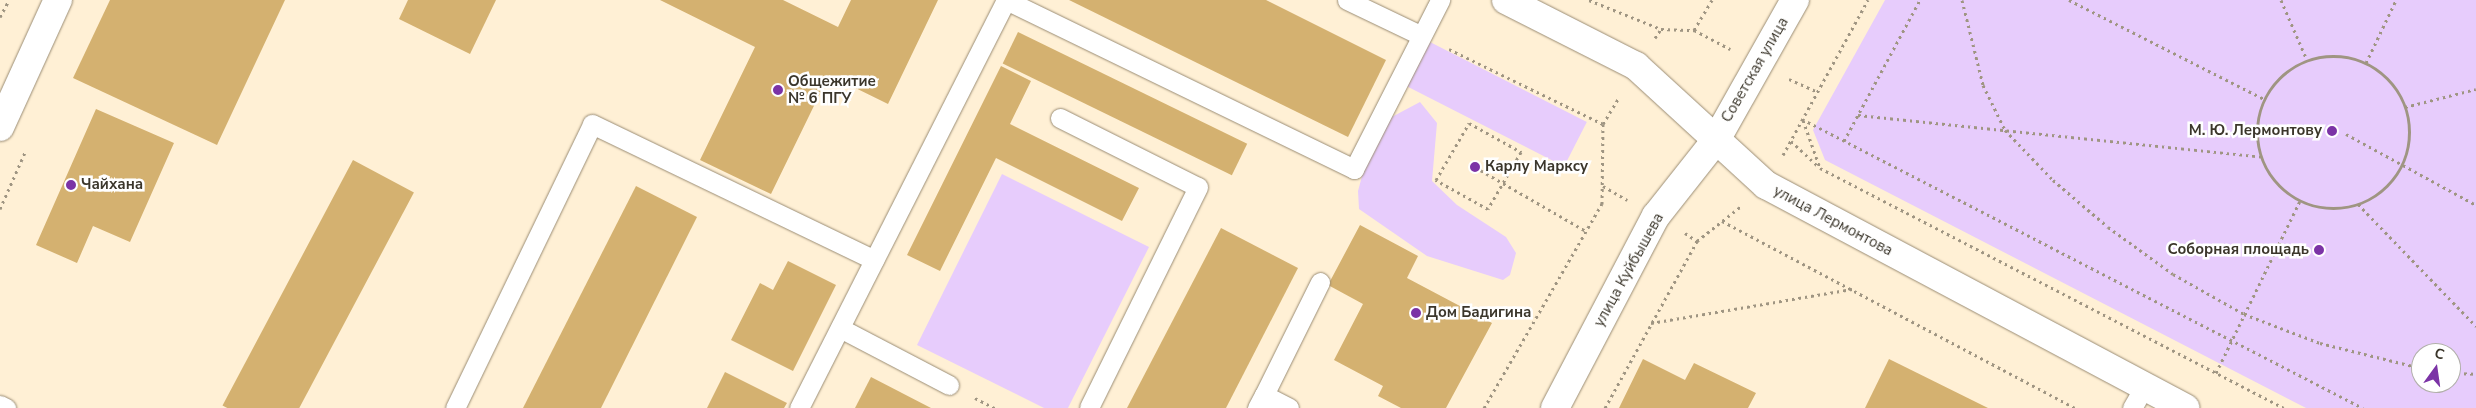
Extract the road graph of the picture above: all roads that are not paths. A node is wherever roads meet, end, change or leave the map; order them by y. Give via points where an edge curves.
1 (58, 0) edge
2 (1006, 0) edge
3 (1348, 0) edge
4 (1440, 0) edge
5 (1506, 0) edge
6 (1795, 0) edge
7 (1420, 35) junction
8 (1060, 118) dead end
9 (0, 127) edge
10 (1716, 140) junction
11 (874, 260) junction
12 (1320, 282) dead end
13 (840, 328) junction
14 (950, 385) dead end
15 (2138, 397) edge
16 (1261, 402) edge
17 (0, 405) edge
18 (6, 408) edge
19 (455, 408) edge
20 (799, 408) edge
21 (1089, 408) edge
22 (1289, 408) edge
23 (1555, 408) edge
24 (2185, 408) edge

1 - 9 main road
2 - 7 lane via 1354,169
2 - 11 lane
3 - 7 lane
4 - 7 lane
5 - 10 main road, улица Лермонтова via 1636,66
6 - 10 main road, Советская улица
8 - 21 lane via 1198,187
10 - 15 main road, улица Лермонтова via 1766,186
10 - 23 main road, улица Куйбышева via 1656,216
11 - 13 lane
11 - 19 lane via 592,124
12 - 16 lane
13 - 14 lane
13 - 20 lane
15 - 24 main road, улица Лермонтова
16 - 22 lane
17 - 18 lane

